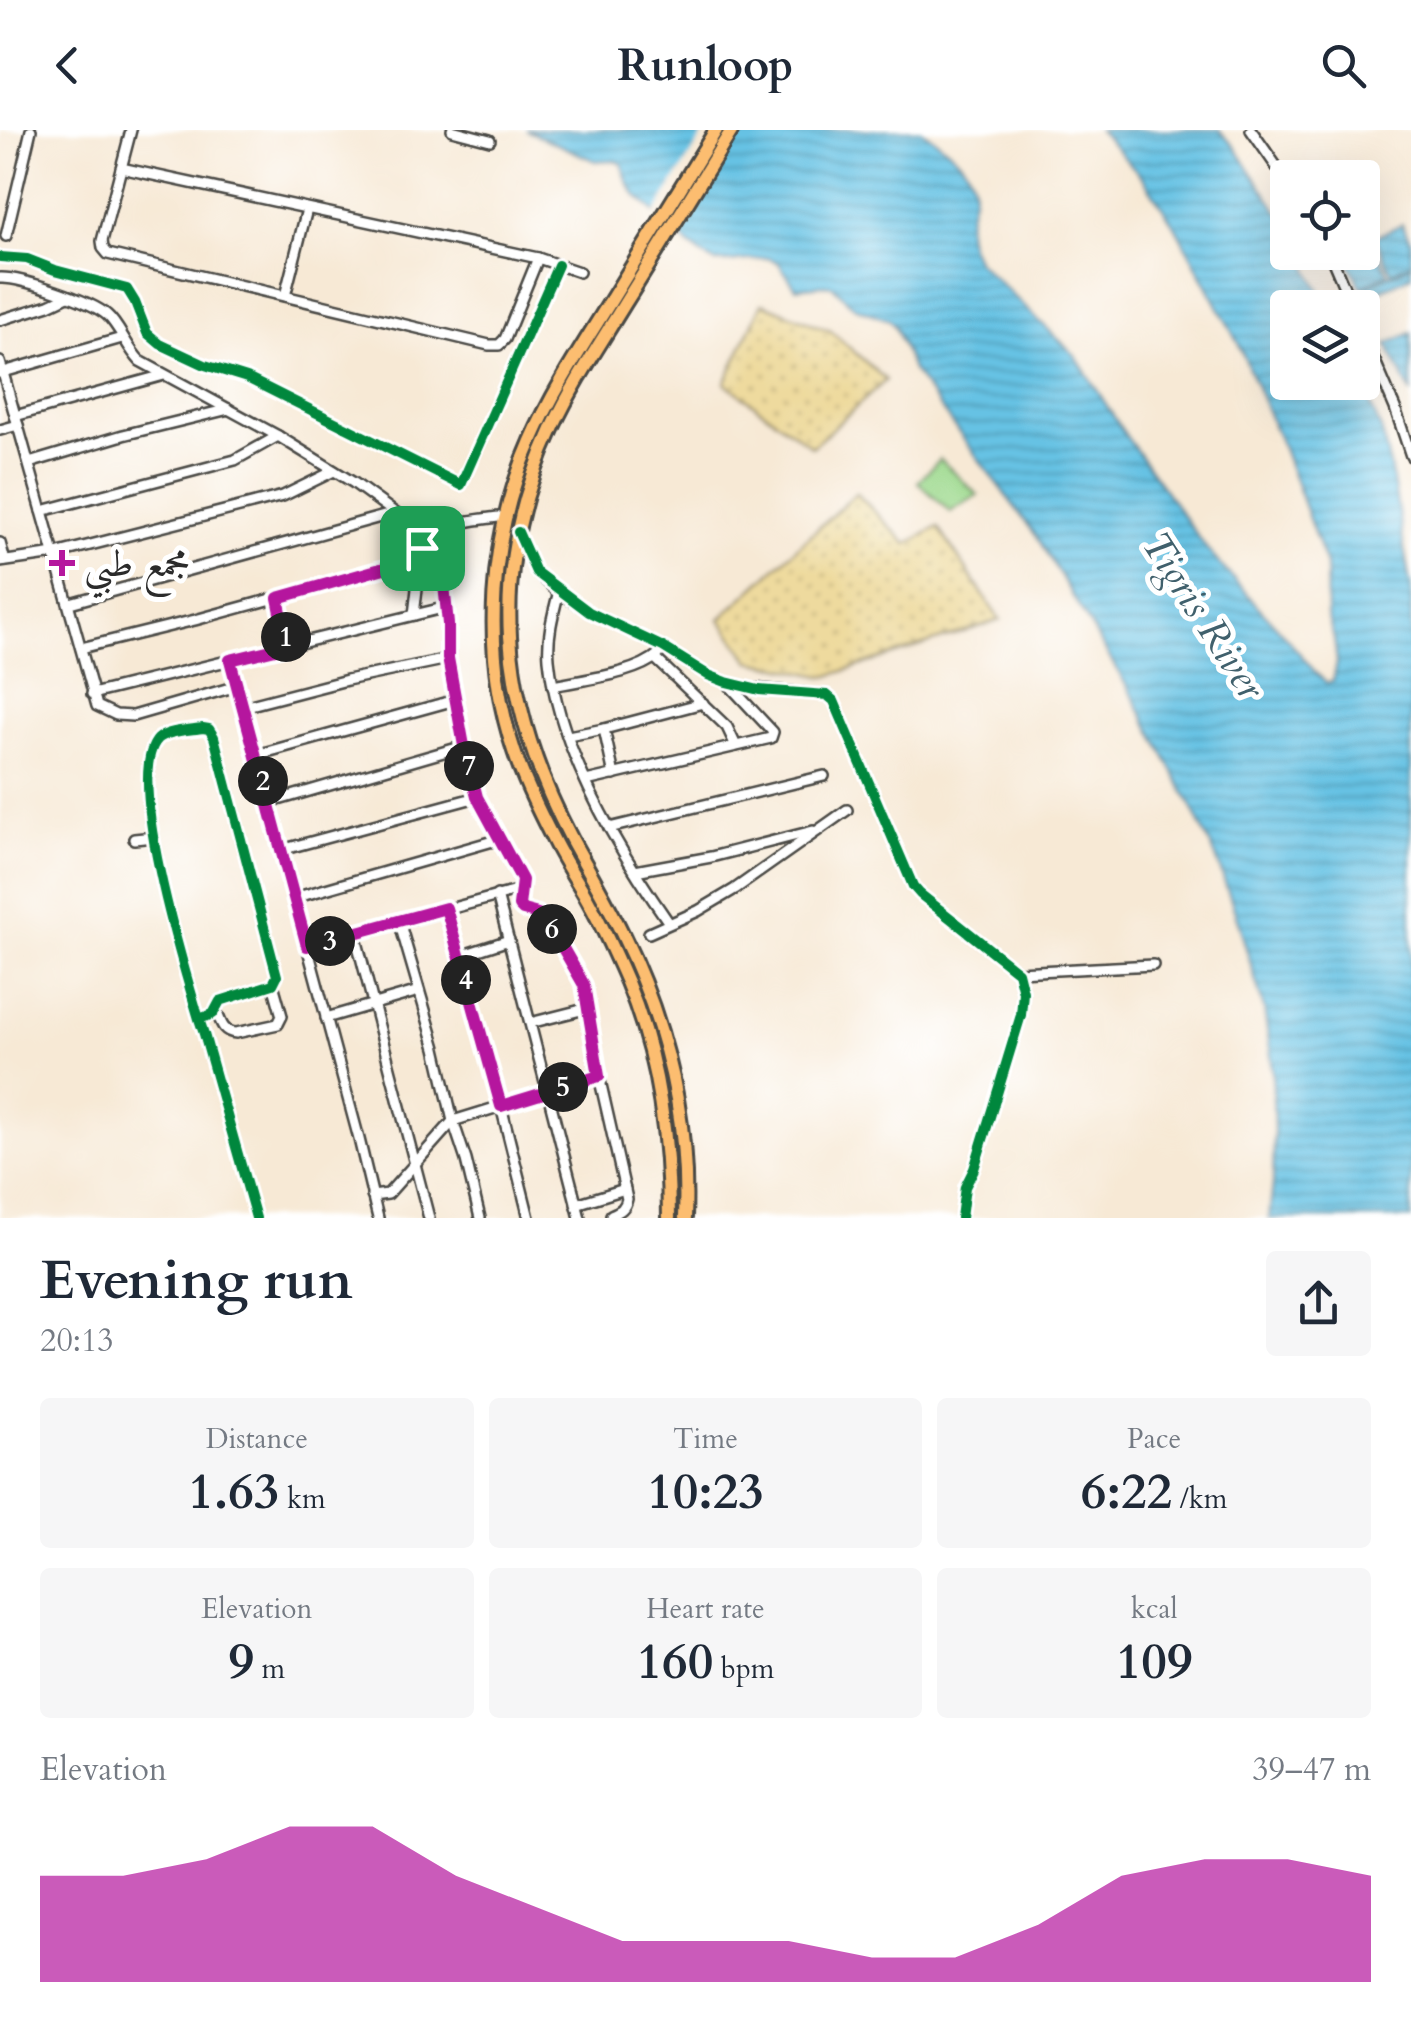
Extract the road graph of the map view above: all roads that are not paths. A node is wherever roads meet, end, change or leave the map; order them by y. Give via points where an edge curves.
1 (31, 130) edge
2 (130, 130) edge
3 (452, 130) edge
4 (716, 130) edge
5 (732, 130) edge
6 (1252, 130) edge
7 (490, 140) dead end
8 (1273, 160) edge
9 (121, 168) junction
10 (307, 209) junction
11 (6, 236) dead end
12 (0, 257) edge
13 (538, 258) junction
14 (558, 264) junction
15 (580, 272) dead end
16 (0, 278) edge
17 (68, 296) junction
18 (285, 296) junction
19 (0, 320) edge
20 (122, 338) junction
21 (1, 369) edge
22 (1380, 373) edge
23 (164, 375) junction
24 (230, 409) junction
25 (17, 421) junction
26 (0, 430) edge
27 (278, 436) junction
28 (1411, 456) edge
29 (28, 463) junction
30 (334, 471) junction
31 (518, 500) junction
32 (42, 510) junction
33 (395, 513) junction
34 (507, 516) junction
35 (518, 532) junction
36 (431, 535) junction
37 (0, 544) edge
38 (422, 548) junction
39 (54, 554) junction
40 (3, 561) edge
41 (409, 561) junction
42 (560, 592) junction
43 (278, 598) junction
44 (70, 603) junction
45 (447, 606) junction
46 (414, 615) junction
47 (288, 646) junction
48 (662, 647) junction
49 (81, 648) junction
50 (448, 658) junction
51 (655, 658) junction
52 (230, 660) junction
53 (726, 682) junction
54 (237, 686) junction
55 (553, 686) junction
56 (92, 694) junction
57 (455, 700) junction
58 (703, 703) junction
59 (243, 707) junction
60 (604, 729) junction
61 (568, 736) junction
62 (464, 746) junction
63 (736, 746) junction
64 (256, 754) junction
65 (614, 775) junction
66 (824, 776) dead end
67 (586, 782) junction
68 (477, 797) junction
69 (268, 802) junction
70 (847, 810) dead end
71 (609, 828) junction
72 (821, 829) junction
73 (154, 837) junction
74 (134, 840) dead end
75 (500, 840) junction
76 (281, 850) junction
77 (635, 871) junction
78 (520, 890) junction
79 (497, 895) junction
80 (294, 898) junction
81 (446, 908) junction
82 (399, 921) junction
83 (669, 923) junction
84 (649, 933) dead end
85 (355, 934) junction
86 (509, 940) junction
87 (307, 946) junction
88 (460, 956) junction
89 (1153, 965) dead end
90 (1018, 972) junction
91 (273, 984) junction
92 (419, 991) junction
93 (374, 1005) junction
94 (589, 1008) junction
95 (216, 1010) junction
96 (326, 1018) junction
97 (199, 1019) junction
98 (530, 1022) junction
99 (223, 1028) junction
100 (204, 1034) junction
101 (599, 1076) junction
102 (548, 1092) junction
103 (501, 1106) junction
104 (453, 1120) junction
105 (415, 1164) junction
106 (625, 1189) junction
107 (372, 1196) junction
108 (576, 1204) junction
109 (611, 1216) dead end
110 (256, 1218) edge
111 (378, 1218) edge
112 (429, 1218) edge
113 (480, 1218) edge
114 (529, 1218) edge
115 (580, 1218) edge
116 (669, 1218) edge
117 (685, 1218) edge
118 (961, 1218) edge

1 - 11 street
2 - 9 street
3 - 7 street
4 - 31 highway via 551,400 530,441
5 - 31 highway via 573,387
6 - 8 street
9 - 10 street
9 - 18 street via 102,241 108,254
10 - 13 street
10 - 18 street
12 - 14 street via 127,289 147,333 160,344 247,378 461,485
13 - 14 street
13 - 18 street via 499,345
14 - 15 street
16 - 17 street
17 - 19 street
17 - 20 street via 107,314
20 - 21 street
20 - 23 street via 140,361
21 - 25 street
22 - 28 street
23 - 24 street
23 - 25 street
24 - 27 street
24 - 29 street
25 - 26 street
25 - 29 street
27 - 30 street
27 - 32 street via 235,460
29 - 32 street
30 - 33 street
30 - 39 street via 283,496
31 - 34 highway
31 - 35 highway
32 - 39 street
33 - 36 street
33 - 44 street
34 - 36 street
34 - 116 highway via 494,626 505,718 528,786 640,1017 664,1130
35 - 42 street via 536,572
35 - 117 highway via 510,627 522,720 543,780 624,936 660,1024 680,1114
36 - 38 street
37 - 40 street
38 - 41 street
38 - 45 street via 443,575
39 - 40 street
39 - 44 street
41 - 43 street
41 - 46 street via 417,589
42 - 48 street
42 - 55 street via 549,641
43 - 47 street
43 - 49 street
44 - 49 street
45 - 46 street
45 - 50 street
46 - 47 street
47 - 52 street
48 - 51 street
48 - 53 street
49 - 56 street
50 - 57 street
50 - 59 street
51 - 55 street
51 - 58 street
52 - 54 street
52 - 56 street
53 - 63 street via 773,732 772,738
53 - 90 street via 834,701 913,886
54 - 56 street via 133,716 106,711
54 - 59 street
55 - 61 street
57 - 62 street
57 - 64 street
58 - 60 street
58 - 63 street
59 - 64 street
60 - 61 street
60 - 65 street
61 - 67 street
62 - 68 street
62 - 69 street
63 - 65 street
64 - 69 street
65 - 67 street
66 - 71 street
67 - 71 street
68 - 75 street
68 - 76 street
69 - 76 street
70 - 72 street
71 - 77 street
72 - 77 street
72 - 83 street via 735,889
73 - 74 street
73 - 91 street via 148,783 155,744 168,734 209,730 276,972
73 - 97 street
75 - 78 street via 522,880
75 - 80 street
76 - 80 street
77 - 83 street
78 - 79 street
78 - 94 street via 519,906 548,922 584,985
79 - 81 street
79 - 86 street
80 - 87 street
81 - 82 street
81 - 88 street
82 - 85 street
82 - 92 street
83 - 84 street
85 - 87 street
85 - 93 street
86 - 88 street
86 - 98 street
87 - 96 street
88 - 103 street
89 - 90 street
90 - 118 street via 1021,1016
91 - 95 street via 220,1001
91 - 99 street via 278,1024 236,1033
92 - 93 street
92 - 104 street
93 - 96 street
93 - 105 street
94 - 98 street
94 - 101 street
95 - 97 street
95 - 99 street
96 - 107 street
97 - 100 street
98 - 102 street
99 - 100 street
100 - 110 street
101 - 102 street
101 - 106 street
102 - 103 street
102 - 108 street
103 - 104 street
103 - 114 street
104 - 105 street
104 - 113 street
105 - 107 street via 388,1194
105 - 112 street
106 - 108 street
106 - 109 street via 626,1206
107 - 111 street
108 - 115 street

